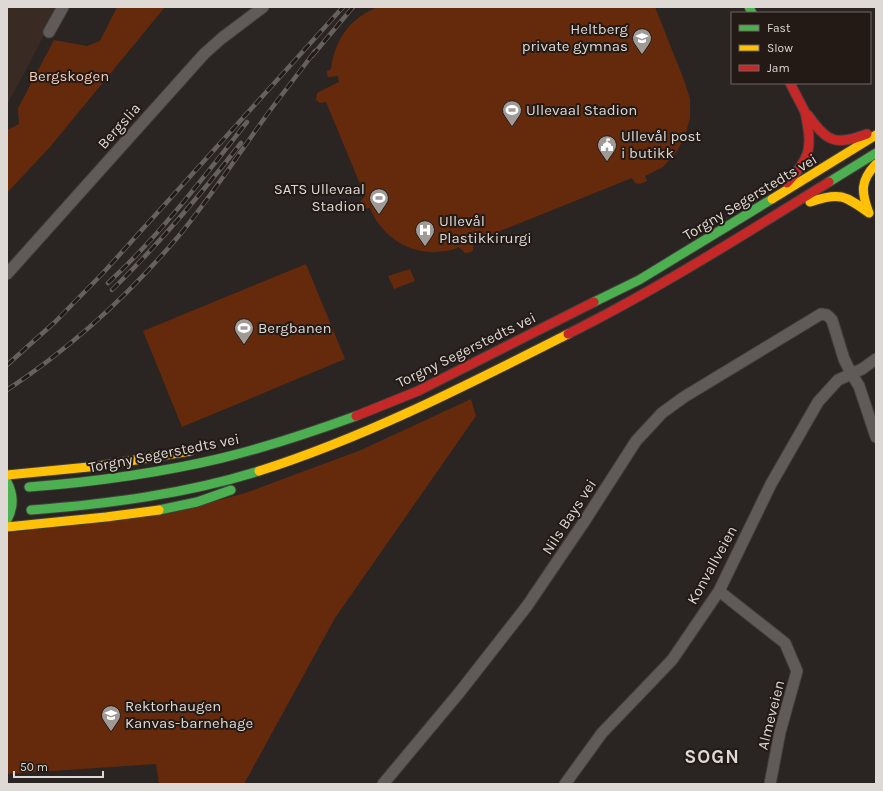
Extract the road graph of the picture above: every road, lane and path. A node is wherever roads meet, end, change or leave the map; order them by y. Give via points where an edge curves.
1 (64, 7) edge
2 (263, 7) edge
3 (49, 32) dead end
4 (791, 84) edge
5 (805, 112) junction
6 (876, 130) edge
7 (876, 135) edge
8 (876, 153) edge
9 (876, 164) edge
10 (771, 201) junction
11 (780, 213) junction
12 (873, 217) edge
13 (7, 274) edge
14 (876, 358) edge
15 (850, 374) junction
16 (347, 419) junction
17 (267, 436) dead end
18 (876, 437) edge
19 (195, 450) dead end
20 (318, 450) junction
21 (7, 475) edge
22 (7, 482) edge
23 (29, 487) dead end
24 (32, 510) dead end
25 (7, 520) edge
26 (7, 527) edge
27 (719, 591) junction
28 (383, 784) edge
29 (565, 784) edge
30 (770, 784) edge

1 - 3 street
2 - 13 street, Bergslia via 204,54
4 - 5 main road
5 - 6 main road via 827,139 847,142
5 - 10 main road via 810,141 809,154 799,171
7 - 10 main road, Torgny Segerstedts vei
8 - 11 main road, Torgny Segerstedts vei
9 - 12 main road via 866,175 863,183 863,193
10 - 16 main road, Torgny Segerstedts vei via 639,280 418,391
11 - 12 main road via 834,195 850,200
11 - 20 main road, Torgny Segerstedts vei via 644,293 567,334 424,404
14 - 15 street, Konvallveien
15 - 18 street via 859,386
15 - 27 street, Konvallveien via 838,380 818,402 771,484
15 - 28 street, Nils Bays vei via 832,320 821,314 662,413 636,440 527,606
16 - 17 main road
16 - 23 main road, Torgny Segerstedts vei via 216,459 113,479
19 - 21 main road via 97,467
20 - 24 main road, Torgny Segerstedts vei via 251,474 169,493 119,502
20 - 26 main road via 276,472 194,503 106,518
22 - 25 main road via 13,498
27 - 29 street, Konvallveien via 672,660 602,733
27 - 30 street, Almeveien via 785,643 797,670 780,732

